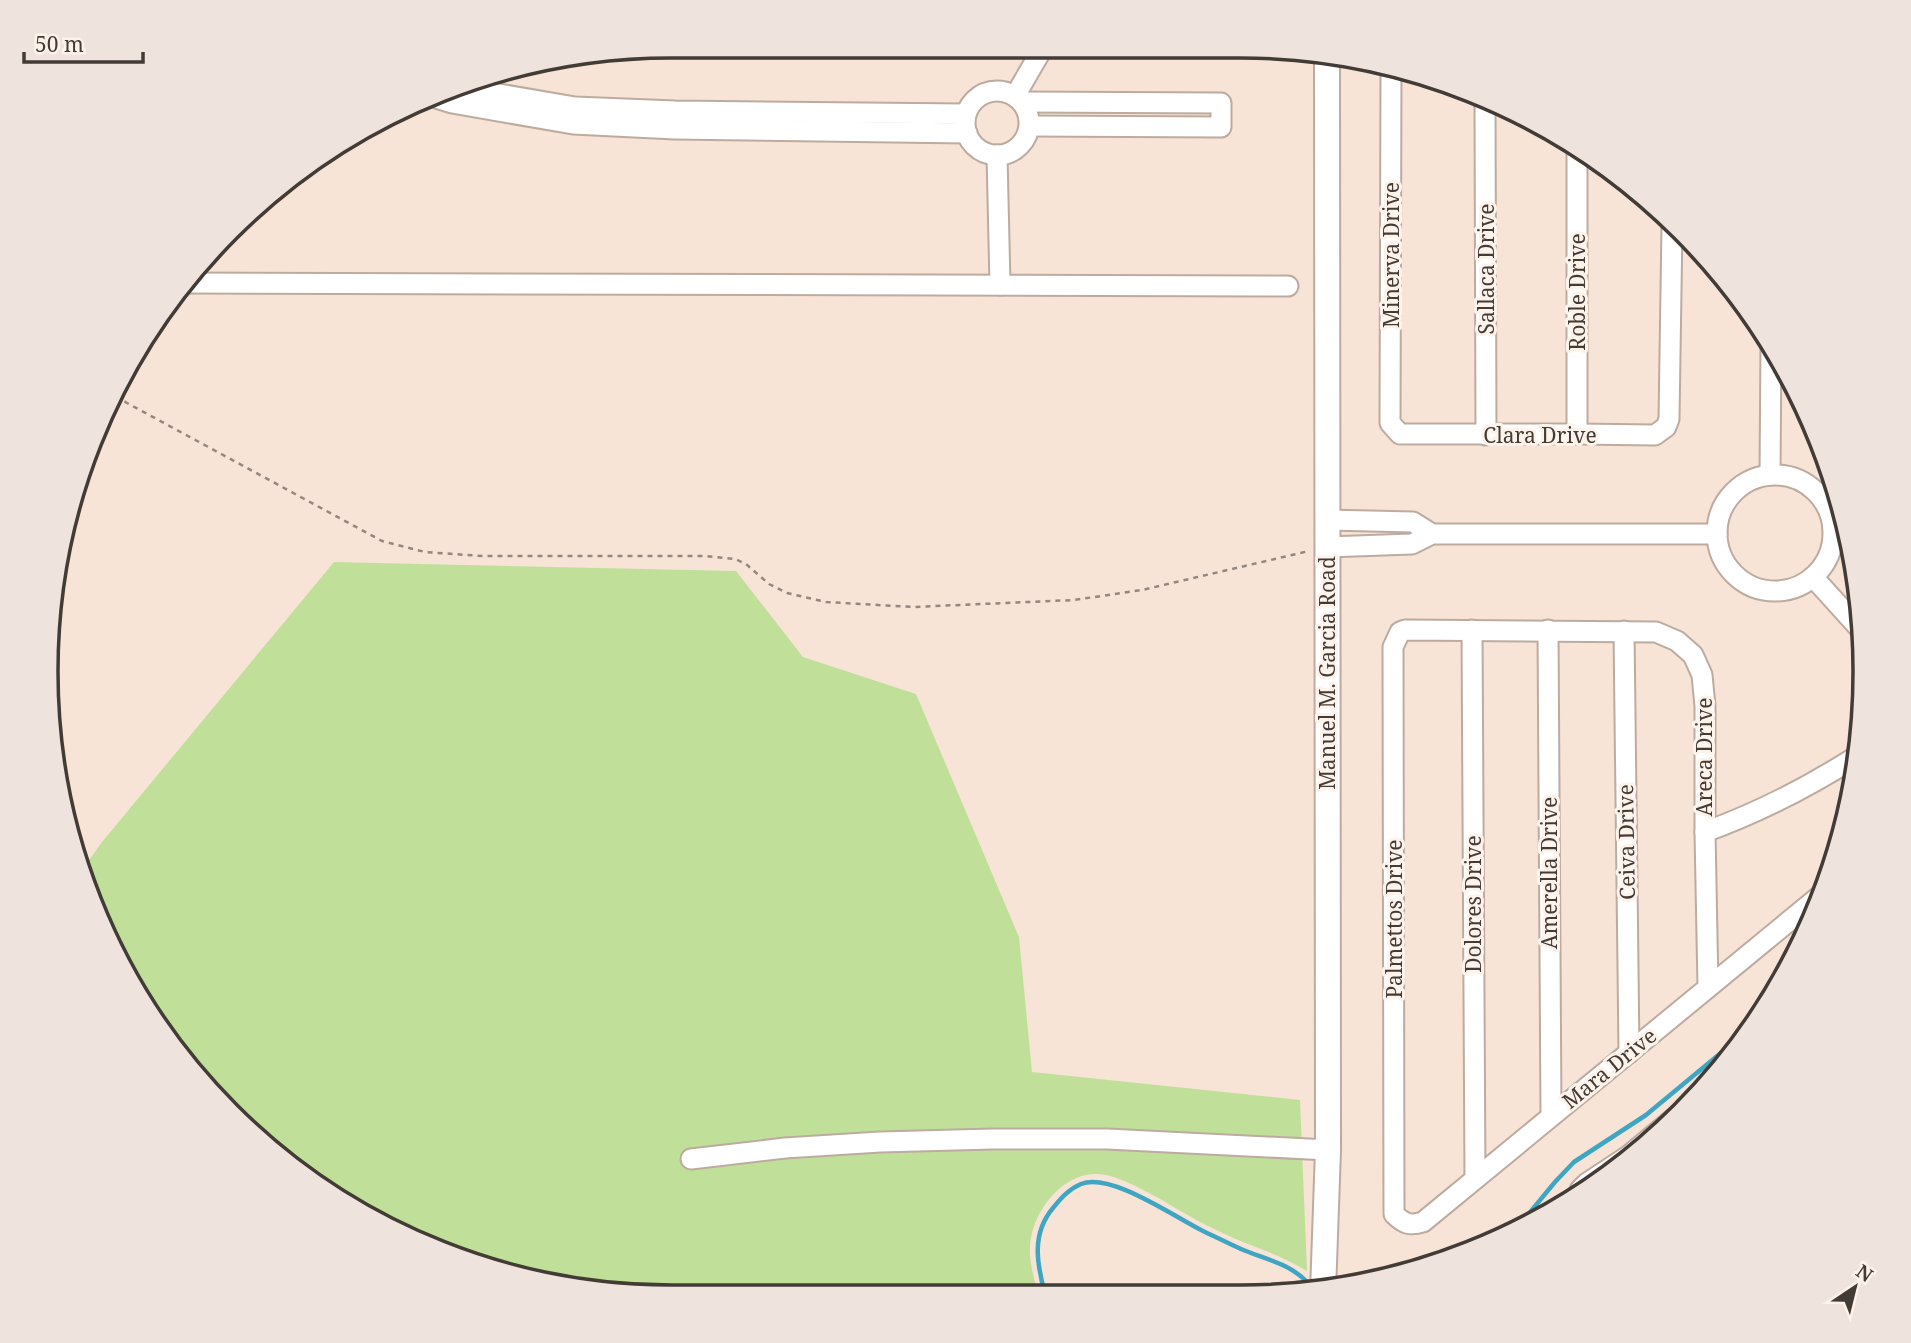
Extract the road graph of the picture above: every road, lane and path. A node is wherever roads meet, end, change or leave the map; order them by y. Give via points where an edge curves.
1 (1038, 58) edge
2 (1327, 64) edge
3 (1391, 77) edge
4 (475, 90) edge
5 (1019, 99) junction
6 (445, 101) edge
7 (1485, 109) edge
8 (634, 118) junction
9 (966, 124) junction
10 (1030, 126) junction
11 (997, 155) junction
12 (1577, 159) edge
13 (1672, 237) edge
14 (197, 283) edge
15 (999, 285) junction
16 (1288, 286) dead end
17 (1771, 365) edge
18 (121, 399) edge
19 (1577, 433) junction
20 (1486, 435) junction
21 (1404, 436) joint
22 (1770, 475) junction
23 (1327, 520) junction
24 (1432, 534) junction
25 (1717, 534) junction
26 (1327, 547) junction
27 (1813, 577) junction
28 (1851, 619) edge
29 (1405, 630) joint
30 (1472, 630) junction
31 (1548, 630) junction
32 (1624, 631) junction
33 (1846, 763) edge
34 (1704, 832) junction
35 (1807, 907) edge
36 (1708, 988) junction
37 (1629, 1053) junction
38 (1551, 1115) junction
39 (1328, 1150) junction
40 (691, 1159) dead end
41 (1475, 1179) junction
42 (1394, 1214) joint
43 (1323, 1279) edge

1 - 5 street
2 - 23 main road, Manuel M. Garcia Road
3 - 21 street, Minerva Drive via 1391,423
4 - 8 street
5 - 9 street via 1001,91 986,93 974,101
5 - 10 street
5 - 10 street via 1221,103 1221,127
6 - 8 street via 573,124
7 - 20 street, Sallaca Drive
8 - 9 street
9 - 11 street via 975,147
10 - 11 street via 1019,147
11 - 15 street
12 - 19 street, Roble Drive
13 - 19 street, Clara Drive via 1668,419 1656,435
14 - 15 street
15 - 16 street
17 - 22 street
18 - 26 path via 382,541 425,552 482,556 734,559 787,593 826,602 913,607 1074,600 1142,590
19 - 20 street, Clara Drive
20 - 21 street, Clara Drive
22 - 25 street via 1738,488 1719,517
22 - 27 street via 1802,482 1825,504 1831,519 1831,551
23 - 24 street via 1413,522
23 - 26 main road, Manuel M. Garcia Road
24 - 25 street
24 - 26 street via 1412,544
25 - 27 street via 1722,555 1734,573 1751,586 1772,591 1794,588
26 - 39 main road, Manuel M. Garcia Road
27 - 28 street
29 - 30 street, Areca Drive
29 - 42 street, Palmettos Drive via 1393,647
30 - 31 street, Areca Drive
30 - 41 street, Dolores Drive
31 - 32 street, Areca Drive
31 - 38 street, Amerella Drive
32 - 34 street, Areca Drive via 1656,632 1677,641 1693,655 1702,676
32 - 37 street, Ceiva Drive
33 - 34 street via 1748,816
34 - 36 street, Areca Drive
35 - 36 street, Mara Drive
36 - 37 street, Mara Drive
37 - 38 street, Mara Drive
38 - 41 street, Mara Drive
39 - 40 street via 1107,1139 993,1139 880,1142
39 - 43 main road, Manuel M. Garcia Road
41 - 42 street, Mara Drive via 1423,1222 1408,1225

